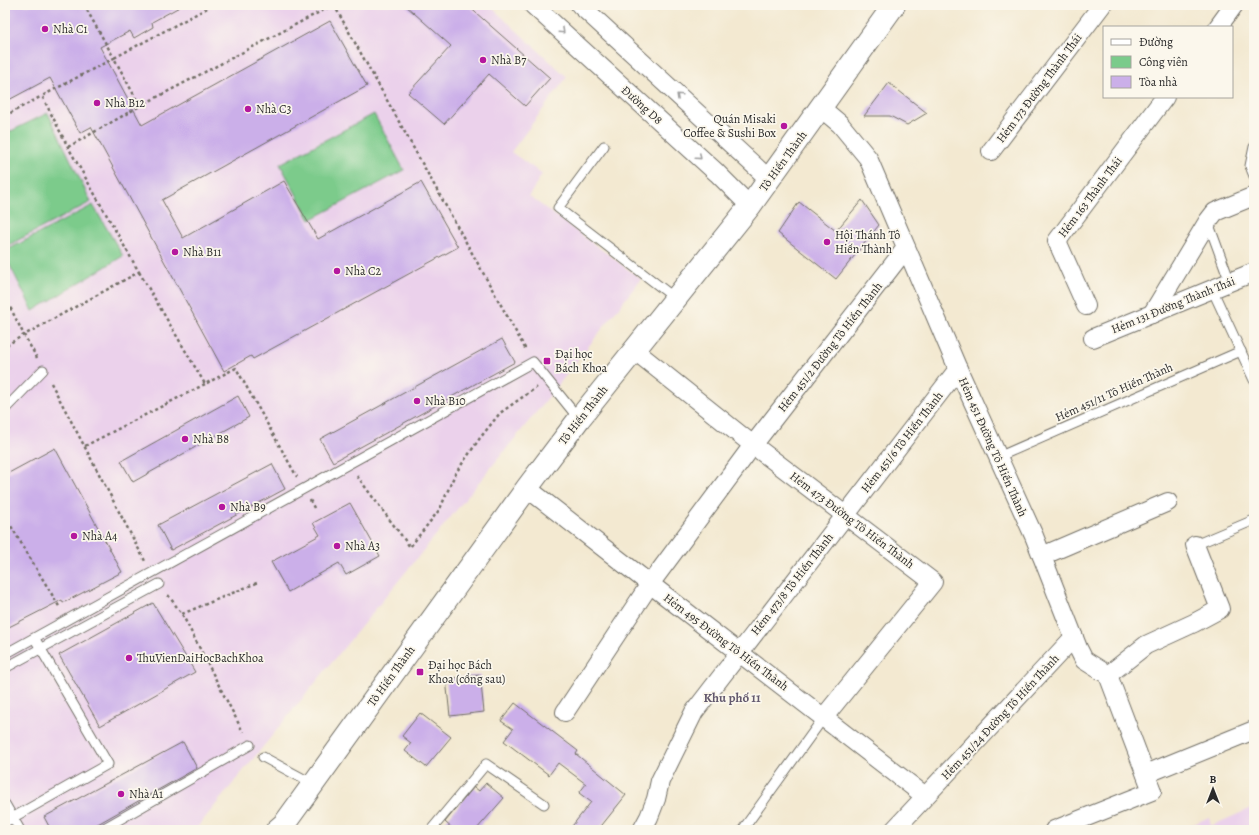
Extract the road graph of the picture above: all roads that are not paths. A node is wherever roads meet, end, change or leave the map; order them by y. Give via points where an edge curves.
1 (533, 5) edge
2 (580, 5) edge
3 (894, 5) edge
4 (1102, 5) edge
5 (1234, 5) edge
6 (1219, 26) edge
7 (1164, 98) edge
8 (821, 108) junction
9 (604, 146) dead end
10 (1254, 147) edge
11 (991, 151) dead end
12 (1254, 176) edge
13 (770, 180) junction
14 (1254, 196) edge
15 (750, 206) junction
16 (1208, 221) junction
17 (906, 248) junction
18 (1254, 272) edge
19 (1230, 282) junction
20 (1212, 289) junction
21 (676, 299) junction
22 (1086, 306) dead end
23 (1152, 314) junction
24 (1093, 338) dead end
25 (634, 350) junction
26 (1241, 351) junction
27 (958, 369) junction
28 (44, 370) road end
29 (1254, 380) edge
30 (5, 409) edge
31 (579, 419) junction
32 (753, 446) junction
33 (998, 457) junction
34 (527, 488) junction
35 (1168, 502) dead end
36 (845, 515) junction
37 (1254, 520) edge
38 (1195, 545) joint
39 (1042, 556) junction
40 (159, 584) road end
41 (650, 584) junction
42 (1074, 637) junction
43 (35, 639) junction
44 (41, 649) junction
45 (740, 653) junction
46 (5, 654) edge
47 (5, 668) edge
48 (1108, 675) junction
49 (565, 712) dead end
50 (824, 718) junction
51 (1254, 730) edge
52 (250, 745) road end
53 (263, 757) dead end
54 (1146, 774) junction
55 (313, 784) junction
56 (926, 796) junction
57 (5, 804) edge
58 (544, 804) dead end
59 (9, 820) edge
60 (286, 828) edge
61 (744, 828) dead end
62 (20, 830) edge
63 (101, 830) edge
64 (431, 830) edge
65 (642, 830) edge
66 (894, 830) edge
67 (1054, 830) edge

1 -> 15 street, Đường D8
13 -> 2 street
3 - 8 main road, Tô Hiến Thành
4 - 11 street, Hẻm 173 Đường Thành Thái
5 - 6 street
7 - 22 street, Hẻm 163 Thành Thái via 1057,241
8 - 13 main road, Tô Hiến Thành
8 - 17 street, Hẻm 451 Đường Tô Hiến Thành via 840,124 868,158
9 - 21 lane via 558,208
10 - 12 lane via 1250,166
13 - 15 main road, Tô Hiến Thành
14 - 16 street via 1215,212
15 - 21 main road, Tô Hiến Thành
16 - 19 lane
16 - 23 street
17 - 27 street, Hẻm 451 Đường Tô Hiến Thành
17 - 32 street, Hẻm 451/2 Đường Tô Hiến Thành
18 - 19 street, Hẻm 131 Đường Thành Thái
19 - 20 street, Hẻm 131 Đường Thành Thái
20 - 23 street, Hẻm 131 Đường Thành Thái
20 - 26 lane
21 - 25 main road, Tô Hiến Thành
23 - 24 street, Hẻm 131 Đường Thành Thái
25 - 31 main road, Tô Hiến Thành
25 - 32 street, Hẻm 473 Đường Tô Hiến Thành
26 - 29 lane
26 - 33 lane, Hẻm 451/11 Tô Hiến Thành
27 - 33 street, Hẻm 451 Đường Tô Hiến Thành
27 - 36 street, Hẻm 451/6 Tô Hiến Thành
28 - 30 lane
31 - 34 main road, Tô Hiến Thành
31 - 43 lane via 533,362
32 - 36 street, Hẻm 473 Đường Tô Hiến Thành
32 - 41 street, Hẻm 451/2 Đường Tô Hiến Thành
33 - 39 street, Hẻm 451 Đường Tô Hiến Thành
34 - 41 street, Hẻm 495 Đường Tô Hiến Thành
34 - 55 main road, Tô Hiến Thành
35 - 39 street
36 - 45 street, Hẻm 473/8 Tô Hiến Thành
36 - 50 street, Hẻm 473 Đường Tô Hiến Thành via 933,582
37 - 38 lane
38 - 48 street via 1220,608 1194,624 1146,645
39 - 42 street, Hẻm 451 Đường Tô Hiến Thành
40 - 44 lane
41 - 45 street, Hẻm 495 Đường Tô Hiến Thành
41 - 49 street, Hẻm 451/2 Đường Tô Hiến Thành
42 - 48 street, Hẻm 451 Đường Tô Hiến Thành via 1084,660
42 - 56 street, Hẻm 451/24 Đường Tô Hiến Thành
43 - 44 lane
43 - 46 lane
44 - 47 lane
44 - 59 lane via 108,764
45 - 50 street, Hẻm 495 Đường Tô Hiến Thành
45 - 65 street, Hẻm 473/8 Tô Hiến Thành via 694,712 660,781 656,800
48 - 54 street
50 - 56 street, Hẻm 495 Đường Tô Hiến Thành
50 - 61 lane
51 - 54 street
52 - 63 lane
53 - 55 lane
54 - 67 street via 1152,791
55 - 60 main road, Tô Hiến Thành
56 - 66 street, Hẻm 451/24 Đường Tô Hiến Thành
57 - 59 lane
58 - 64 lane via 486,764
59 - 62 lane

